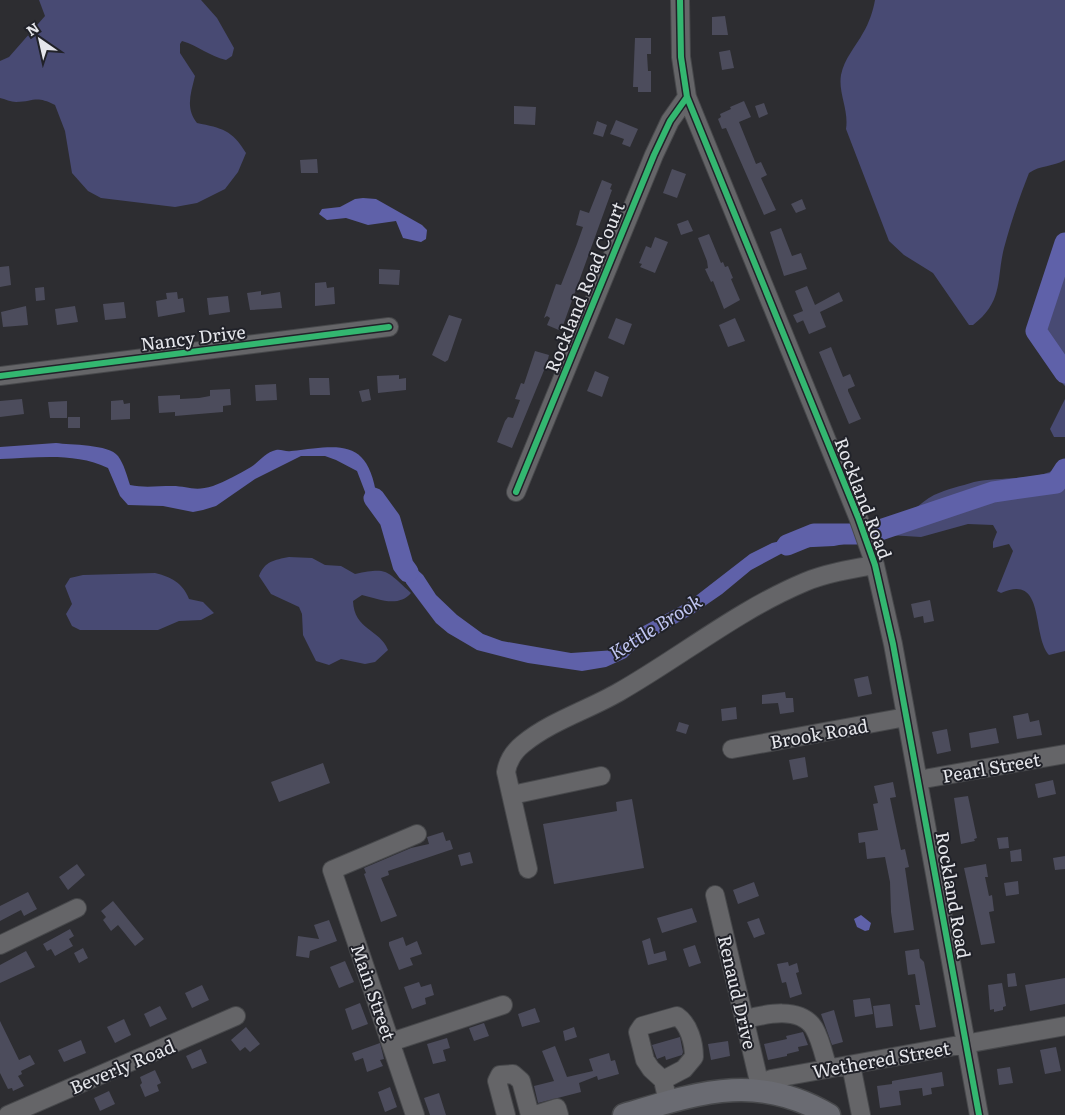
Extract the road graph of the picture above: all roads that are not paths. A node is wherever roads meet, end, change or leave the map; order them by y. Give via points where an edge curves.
1 (680, 0) edge
2 (687, 97) junction
3 (389, 327) dead end
4 (0, 376) edge
5 (516, 492) dead end
6 (875, 565) junction
7 (906, 716) junction
8 (732, 749) dead end
9 (1065, 754) edge
10 (601, 776) dead end
11 (918, 780) junction
12 (512, 795) junction
13 (417, 834) dead end
14 (528, 869) dead end
15 (715, 895) dead end
16 (76, 908) dead end
17 (0, 945) edge
18 (502, 1004) dead end
19 (236, 1016) dead end
20 (746, 1019) junction
21 (1065, 1026) edge
22 (391, 1042) junction
23 (966, 1044) junction
24 (851, 1065) junction
25 (828, 1069) junction
26 (663, 1080) dead end
27 (761, 1090) junction
28 (668, 1102) junction
29 (8, 1115) edge
30 (415, 1115) edge
31 (506, 1115) edge
32 (530, 1115) edge
33 (535, 1115) edge
34 (559, 1115) edge
35 (624, 1115) edge
36 (829, 1115) edge
37 (861, 1115) edge
38 (979, 1115) edge

1 - 2 street, Rockland Road
2 - 5 street, Rockland Road Court via 658,146
2 - 6 street, Rockland Road
3 - 4 street, Nancy Drive
6 - 7 street, Rockland Road
6 - 12 street via 806,582 760,604 619,692 525,742 514,751 508,763 506,772
7 - 8 street, Brook Road
7 - 11 street, Rockland Road
9 - 11 street, Pearl Street
10 - 12 street
11 - 23 street, Rockland Road
12 - 14 street
13 - 22 street, Main Street via 332,870
15 - 20 street, Renaud Drive
16 - 17 street
18 - 22 street
19 - 29 street, Beverly Road
20 - 25 street via 768,1014 804,1018 814,1028
20 - 27 street, Renaud Drive
21 - 23 street, Wethered Street
22 - 30 street, Main Street
23 - 24 street, Wethered Street
23 - 38 street, Rockland Road
24 - 25 street, Wethered Street
24 - 37 street
25 - 27 street, Wethered Street via 771,1079
26 - 28 street
27 - 28 main road via 714,1091
27 - 36 main road via 792,1097
28 - 35 main road
31 - 32 street via 497,1081 500,1076 513,1074 522,1081
33 - 34 street via 557,1108

